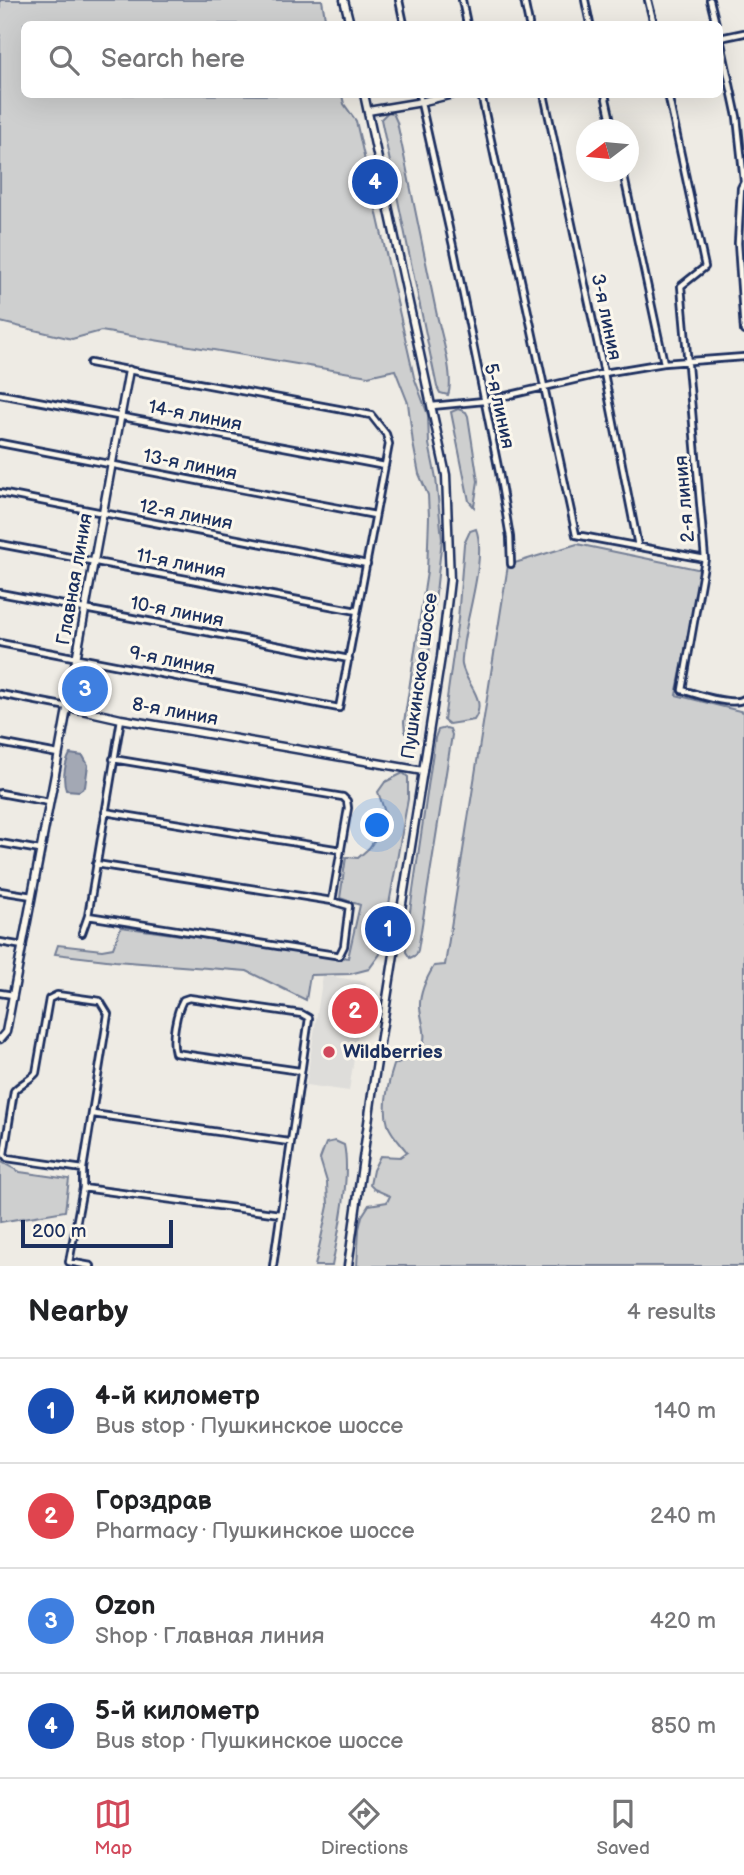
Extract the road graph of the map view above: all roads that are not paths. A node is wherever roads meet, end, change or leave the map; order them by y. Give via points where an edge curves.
1 (344, 0) edge
2 (399, 0) edge
3 (462, 0) edge
4 (524, 0) edge
5 (585, 0) edge
6 (648, 0) edge
7 (710, 0) edge
8 (348, 21) edge
9 (403, 21) edge
10 (466, 21) edge
11 (528, 21) edge
12 (589, 21) edge
13 (653, 21) edge
14 (715, 21) edge
15 (744, 33) edge
16 (723, 37) edge
17 (723, 52) edge
18 (365, 98) edge
19 (419, 98) edge
20 (482, 98) edge
21 (545, 98) edge
22 (607, 98) edge
23 (669, 98) edge
24 (368, 111) junction
25 (741, 117) edge
26 (611, 119) edge
27 (744, 176) edge
28 (625, 182) edge
29 (744, 331) edge
30 (744, 357) edge
31 (686, 362) junction
32 (90, 363) dead end
33 (664, 363) junction
34 (129, 369) junction
35 (604, 373) junction
36 (545, 387) junction
37 (0, 394) edge
38 (484, 401) junction
39 (432, 406) junction
40 (121, 416) junction
41 (0, 443) edge
42 (111, 464) junction
43 (385, 466) junction
44 (0, 493) edge
45 (103, 513) junction
46 (375, 515) junction
47 (0, 544) edge
48 (638, 546) junction
49 (705, 559) junction
50 (93, 561) junction
51 (511, 564) dead end
52 (367, 567) junction
53 (0, 593) edge
54 (86, 609) junction
55 (357, 611) junction
56 (0, 643) edge
57 (78, 658) junction
58 (349, 659) junction
59 (0, 694) edge
60 (744, 699) edge
61 (68, 707) junction
62 (121, 719) junction
63 (0, 743) edge
64 (58, 754) junction
65 (113, 759) junction
66 (422, 771) junction
67 (0, 793) edge
68 (49, 802) junction
69 (105, 812) junction
70 (0, 843) edge
71 (40, 850) junction
72 (341, 850) junction
73 (96, 864) junction
74 (0, 891) edge
75 (32, 896) junction
76 (332, 901) junction
77 (88, 916) junction
78 (82, 933) dead end
79 (0, 942) edge
80 (23, 946) junction
81 (0, 993) edge
82 (13, 995) junction
83 (0, 1040) edge
84 (300, 1071) junction
85 (93, 1114) junction
86 (289, 1142) junction
87 (83, 1169) junction
88 (83, 1188) junction
89 (280, 1214) junction
90 (91, 1266) edge
91 (273, 1266) edge
92 (348, 1266) edge

1 - 8 main road
2 - 9 street
3 - 10 street
4 - 11 street
5 - 12 street
6 - 13 street
7 - 14 street
15 - 16 street
17 - 25 street
18 - 24 main road, Пушкинское шоссе
19 - 24 main road
19 - 38 street, 5-я линия
20 - 36 street
21 - 35 street, 3-я линия
22 - 26 street
23 - 31 street, 2-я линия via 705,267 681,286
24 - 39 main road, Пушкинское шоссе
25 - 27 street
27 - 29 street via 738,243
28 - 33 street
30 - 31 street
31 - 33 street
31 - 49 street, 2-я линия
32 - 34 street
33 - 35 street
34 - 40 main road, Главная линия
34 - 43 street via 371,415 389,444
35 - 36 street
35 - 48 street, 3-я линия
36 - 38 street
36 - 48 street via 576,535
37 - 40 street, 14-я линия
38 - 39 street
38 - 51 street, 5-я линия via 505,505
39 - 66 main road, Пушкинское шоссе via 446,475 450,580
40 - 42 main road, Главная линия
40 - 43 street, 14-я линия
41 - 42 street, 13-я линия
42 - 45 main road, Главная линия
42 - 46 street, 13-я линия
43 - 46 street
44 - 45 street, 12-я линия
45 - 50 main road, Главная линия
45 - 52 street, 12-я линия
46 - 52 street
47 - 50 street, 11-я линия
48 - 49 street
49 - 60 street, 2-я линия via 682,691 730,702
50 - 54 main road, Главная линия
50 - 55 street, 11-я линия
52 - 55 street
53 - 54 street, 10-я линия
54 - 57 main road, Главная линия
54 - 58 street, 10-я линия
55 - 58 street
56 - 57 street, 9-я линия
57 - 58 street, 9-я линия via 339,708
57 - 61 main road, Главная линия
59 - 61 street, 8-я линия
61 - 62 main road, 8-я линия
61 - 64 main road, Главная линия
62 - 65 street
62 - 66 main road, 8-я линия
63 - 64 street
64 - 68 main road, Главная линия
65 - 69 street
65 - 72 street via 343,797 348,807
66 - 92 main road, Пушкинское шоссе
67 - 68 street
68 - 71 main road, Главная линия
69 - 72 street
69 - 73 street
70 - 71 street
71 - 75 main road, Главная линия
72 - 76 street
73 - 76 street
73 - 77 street
74 - 75 street
75 - 80 main road, Главная линия
76 - 77 street via 349,906 339,956
77 - 78 street
79 - 80 street
80 - 82 main road, Главная линия
81 - 82 street
82 - 83 main road, Главная линия via 6,1032
84 - 84 street via 175,1053 179,1007 189,998 302,1014 309,1018
84 - 86 street
85 - 86 street
85 - 87 street
85 - 87 street via 108,1014 100,1001 57,995 49,999 36,1073 14,1091 4,1154
86 - 89 street
87 - 88 street
88 - 89 street
88 - 90 street via 69,1262
89 - 91 street

